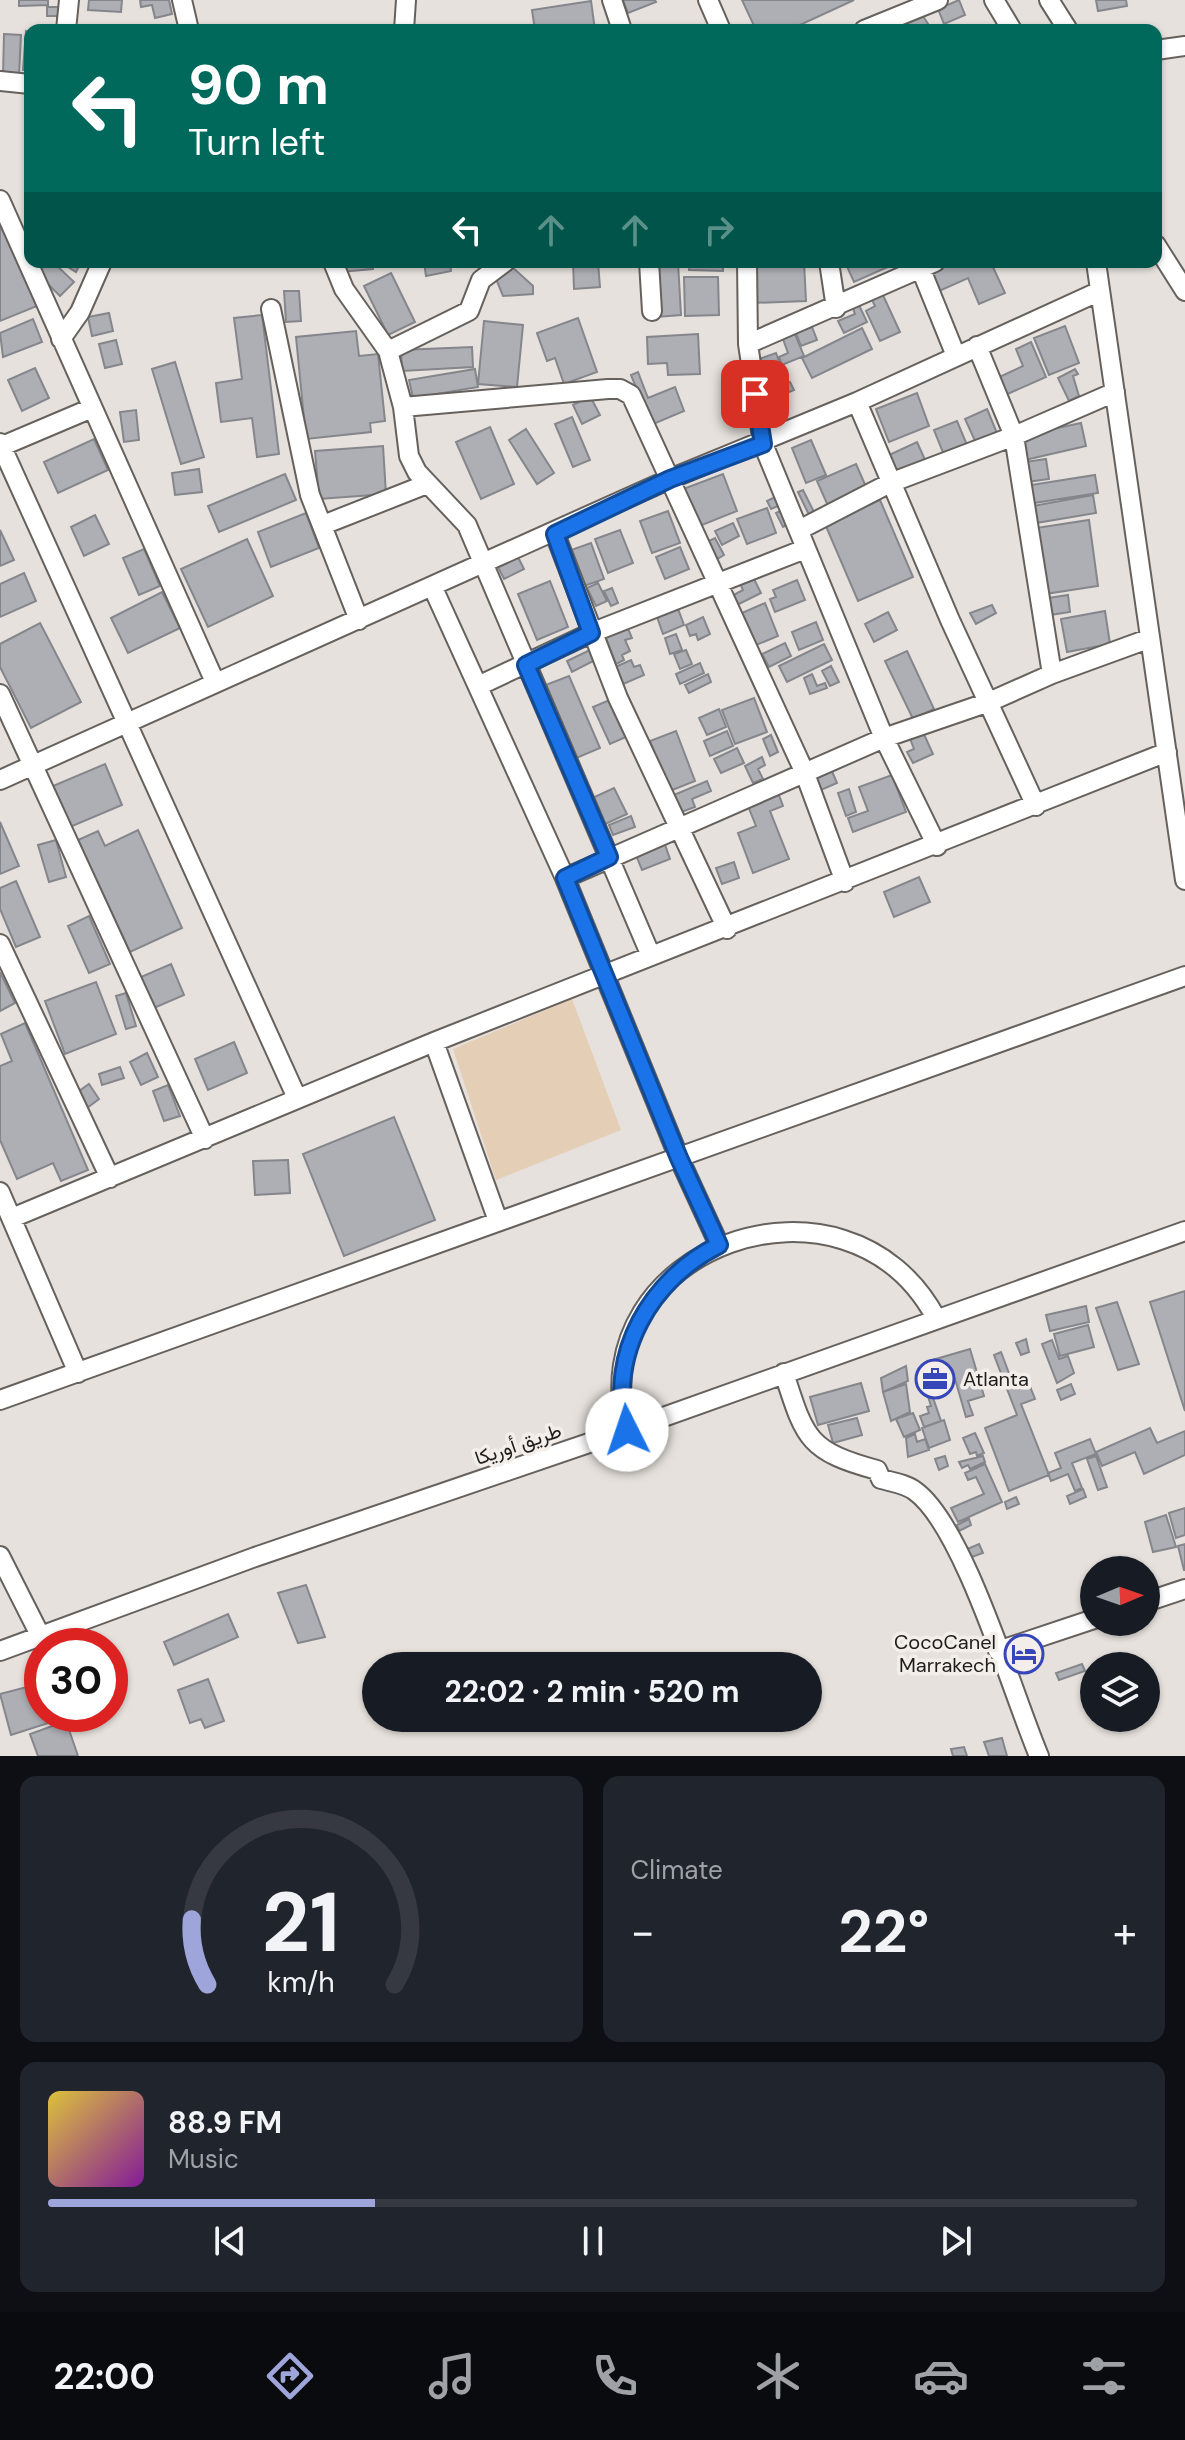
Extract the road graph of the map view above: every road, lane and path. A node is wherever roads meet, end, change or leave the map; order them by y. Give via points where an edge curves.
1 (69, 0) edge
2 (182, 0) edge
3 (406, 0) edge
4 (612, 0) edge
5 (708, 0) edge
6 (938, 0) edge
7 (994, 0) edge
8 (1049, 0) edge
9 (67, 24) edge
10 (188, 24) edge
11 (404, 24) edge
12 (620, 24) edge
13 (718, 24) edge
14 (879, 24) edge
15 (1008, 24) edge
16 (1064, 24) edge
17 (1185, 46) edge
18 (1162, 49) edge
19 (0, 81) edge
20 (24, 83) edge
21 (0, 200) edge
22 (24, 255) edge
23 (1162, 255) edge
24 (30, 268) edge
25 (99, 268) edge
26 (335, 268) edge
27 (497, 268) edge
28 (649, 268) edge
29 (747, 268) edge
30 (830, 268) edge
31 (917, 268) edge
32 (926, 268) edge
33 (1097, 268) edge
34 (1100, 291) junction
35 (1185, 291) edge
36 (836, 308) junction
37 (271, 309) dead end
38 (652, 311) dead end
39 (61, 339) junction
40 (748, 344) junction
41 (977, 346) junction
42 (388, 351) junction
43 (956, 356) junction
44 (1115, 392) junction
45 (857, 402) junction
46 (403, 407) junction
47 (92, 408) junction
48 (1014, 436) junction
49 (763, 444) junction
50 (1, 445) edge
51 (670, 479) junction
52 (890, 483) junction
53 (427, 484) junction
54 (323, 525) junction
55 (799, 530) junction
56 (555, 534) junction
57 (805, 549) junction
58 (483, 563) junction
59 (719, 583) junction
60 (433, 588) junction
61 (359, 620) junction
62 (591, 633) junction
63 (1148, 639) junction
64 (526, 665) junction
65 (1052, 674) junction
66 (215, 682) junction
67 (478, 686) junction
68 (0, 694) edge
69 (989, 702) junction
70 (129, 721) junction
71 (884, 738) junction
72 (1167, 752) junction
73 (32, 765) junction
74 (804, 771) junction
75 (0, 780) edge
76 (1036, 806) junction
77 (678, 826) junction
78 (937, 846) junction
79 (609, 857) junction
80 (565, 878) junction
81 (1185, 880) edge
82 (845, 882) junction
83 (727, 929) junction
84 (0, 944) edge
85 (651, 956) junction
86 (1185, 976) edge
87 (604, 977) junction
88 (434, 1042) junction
89 (297, 1098) junction
90 (205, 1139) junction
91 (679, 1158) junction
92 (110, 1178) junction
93 (0, 1192) edge
94 (12, 1218) junction
95 (498, 1221) junction
96 (1185, 1231) edge
97 (719, 1245) junction
98 (936, 1318) junction
99 (78, 1373) junction
100 (784, 1373) junction
101 (0, 1400) edge
102 (627, 1430) junction
103 (0, 1556) edge
104 (1185, 1589) edge
105 (1160, 1597) edge
106 (1080, 1624) edge
107 (36, 1628) edge
108 (65, 1628) edge
109 (24, 1643) edge
110 (0, 1651) edge
111 (998, 1651) junction
112 (1039, 1756) edge

1 - 9 street
2 - 10 street
3 - 11 street
4 - 12 street
5 - 13 street
6 - 14 street
7 - 15 street
8 - 16 street
17 - 18 street
19 - 20 street
21 - 22 street
23 - 35 street
24 - 39 street
25 - 39 street
26 - 42 street via 344,289
27 - 42 street via 481,280 469,311
28 - 38 street
29 - 40 street
30 - 36 street
31 - 36 street
32 - 43 street
33 - 34 street
34 - 41 street
34 - 44 street
36 - 40 street
37 - 54 street via 301,459
39 - 47 street
40 - 49 street
41 - 43 street
41 - 48 street
42 - 46 street
43 - 45 street
44 - 48 street
44 - 63 street
45 - 49 street
45 - 52 street
46 - 51 street via 620,389 631,395
46 - 53 street via 409,456
47 - 50 street
47 - 66 street
48 - 52 street
48 - 65 street
49 - 51 street
49 - 55 street
50 - 70 street
51 - 56 street
51 - 59 street
52 - 55 street
52 - 69 street
53 - 54 street
53 - 58 street via 467,525
54 - 61 street
55 - 57 street
56 - 58 street
56 - 62 street
57 - 59 street
57 - 71 street
58 - 60 street
58 - 64 street
59 - 62 street
59 - 74 street
60 - 61 street
60 - 67 street
61 - 66 street
62 - 64 street
62 - 77 street
63 - 65 street
63 - 72 street
64 - 67 street
64 - 79 street
65 - 69 street
66 - 70 street
67 - 80 street
68 - 73 street
69 - 71 street
69 - 76 street
70 - 73 street
70 - 89 street
71 - 74 street
71 - 78 street
72 - 76 street
72 - 81 street
73 - 75 street
73 - 90 street
74 - 77 street
74 - 82 street
76 - 78 street
77 - 79 street
77 - 83 street
78 - 82 street
79 - 80 street
79 - 85 street
80 - 87 street
82 - 83 street
83 - 85 street
84 - 92 street
85 - 87 street
86 - 91 street
87 - 88 street
87 - 91 street
88 - 89 street
88 - 95 street
89 - 90 street
90 - 92 street
91 - 95 street
91 - 97 street
92 - 94 street
93 - 94 street
94 - 99 street
95 - 99 street
96 - 98 street, طريق أوريكا
97 - 98 street via 794,1231 857,1243 912,1282
97 - 102 street via 663,1286 638,1325 624,1368
98 - 100 street, طريق أوريكا
99 - 101 street
100 - 102 street, طريق أوريكا
100 - 111 street via 802,1428 814,1442 877,1470 881,1479 913,1489 939,1517
102 - 108 street, طريق أوريكا
103 - 107 street
104 - 105 street
106 - 111 street
109 - 110 street, طريق أوريكا
111 - 112 street

